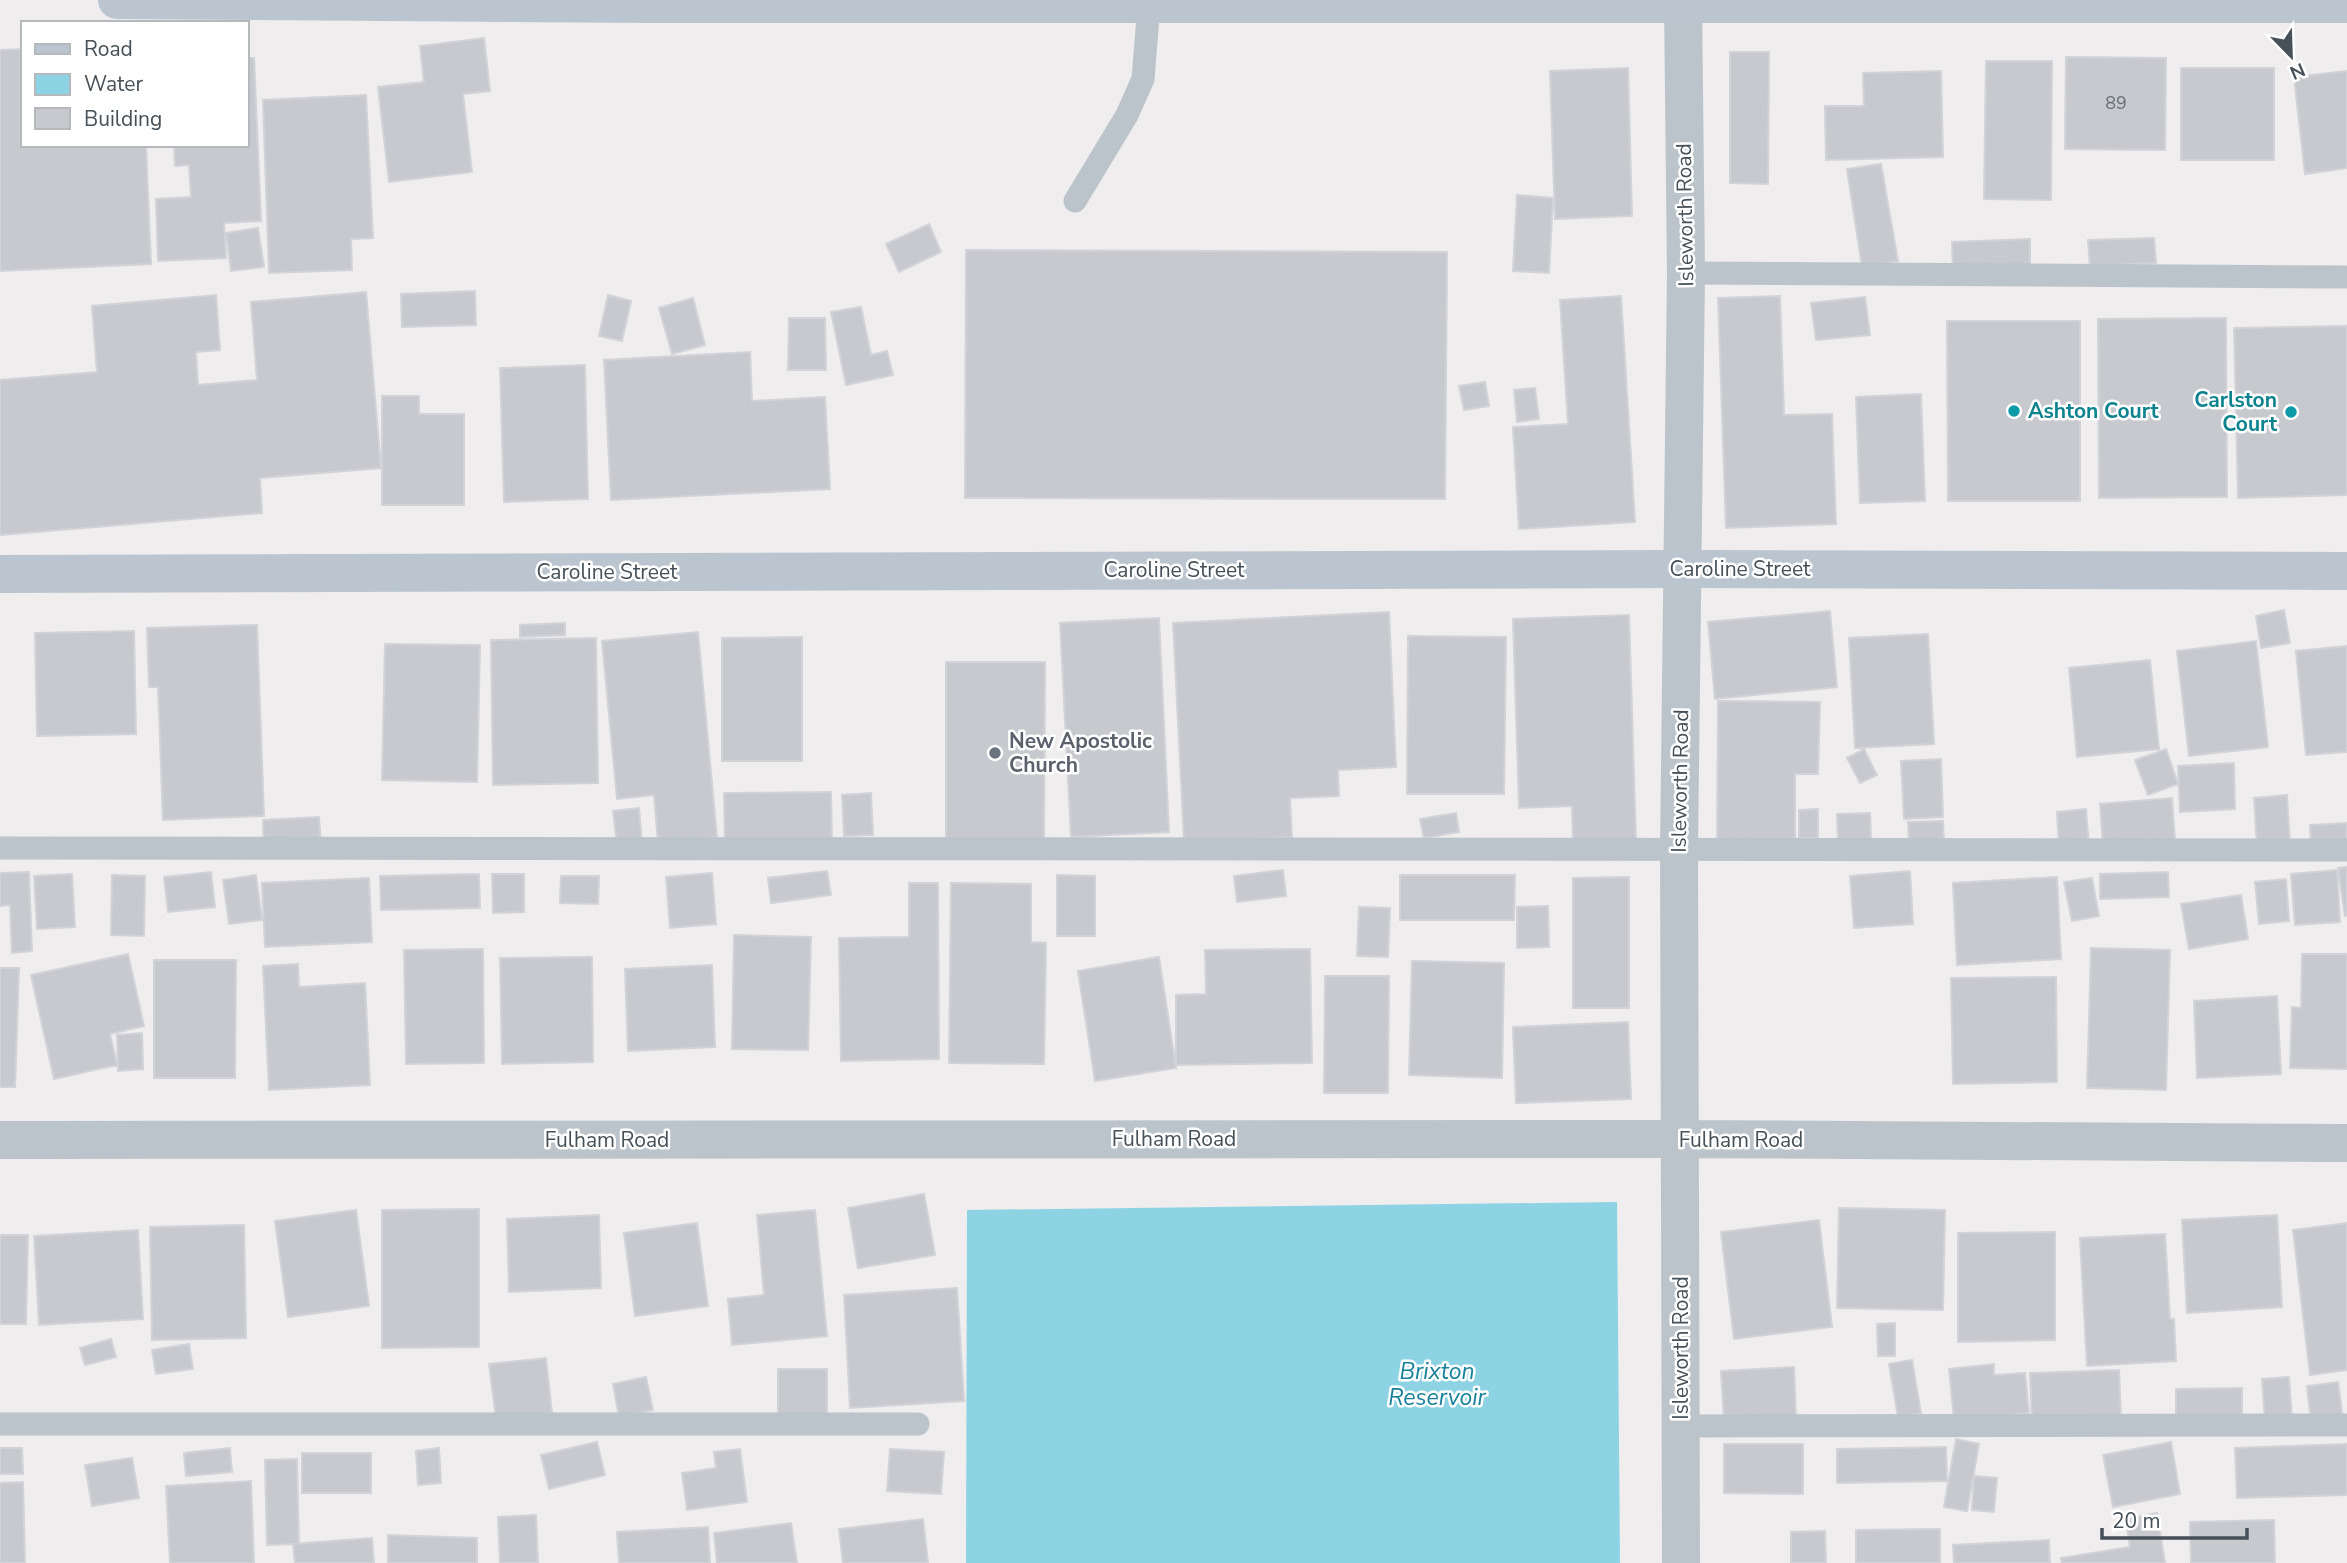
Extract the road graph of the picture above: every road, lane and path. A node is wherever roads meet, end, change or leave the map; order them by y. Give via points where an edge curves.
1 (117, 0) edge
2 (652, 2) edge
3 (1683, 2) edge
4 (2097, 2) edge
5 (2275, 2) edge
6 (1149, 4) junction
7 (2347, 4) edge
8 (1075, 201) dead end
9 (1686, 273) junction
10 (2347, 277) edge
11 (1683, 569) junction
12 (2347, 571) edge
13 (0, 574) edge
14 (0, 848) edge
15 (1679, 850) junction
16 (2347, 850) edge
17 (1679, 1139) junction
18 (0, 1140) edge
19 (2347, 1143) edge
20 (0, 1424) edge
21 (918, 1424) dead end
22 (2347, 1425) edge
23 (1681, 1426) junction
24 (1681, 1563) edge

1 - 2 street
2 - 6 street
3 - 4 street
3 - 6 street
3 - 9 street, Isleworth Road
4 - 5 street
5 - 7 street
6 - 8 lane via 1143,79 1127,115
9 - 10 lane
9 - 11 street, Isleworth Road
11 - 12 street, Caroline Street
11 - 13 street, Caroline Street
11 - 15 street, Isleworth Road
14 - 15 lane
15 - 16 lane
15 - 17 street, Isleworth Road
17 - 18 street, Fulham Road
17 - 19 street, Fulham Road
17 - 23 street, Isleworth Road
20 - 21 lane
22 - 23 lane
23 - 24 street, Isleworth Road

